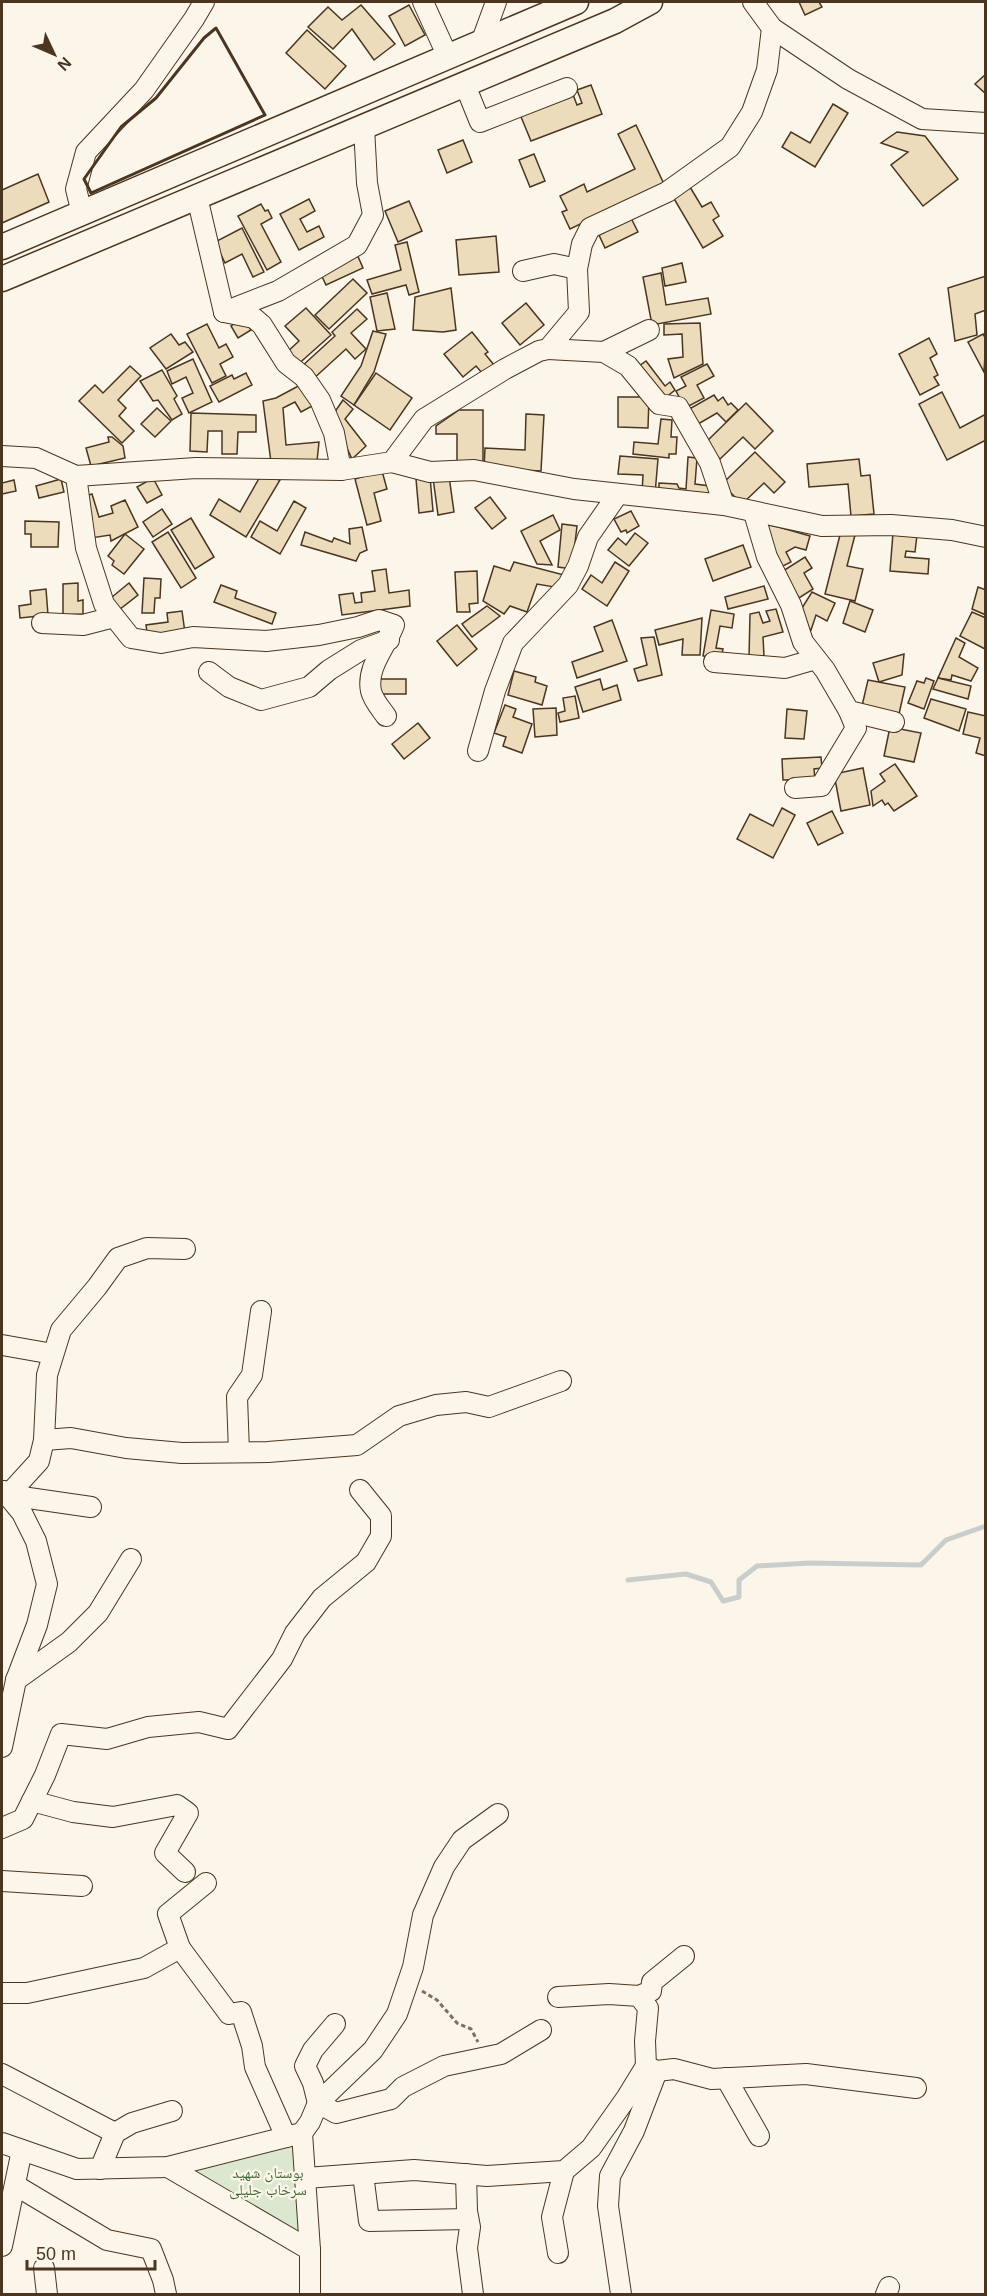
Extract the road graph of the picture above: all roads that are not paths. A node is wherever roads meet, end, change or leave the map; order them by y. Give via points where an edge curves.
1 (204, 2) edge
2 (423, 2) edge
3 (496, 2) edge
4 (576, 2) edge
5 (650, 2) edge
6 (753, 2) edge
7 (772, 28) junction
8 (480, 43) junction
9 (448, 57) junction
10 (465, 85) junction
11 (567, 88) dead end
12 (986, 123) edge
13 (364, 127) junction
14 (197, 197) junction
15 (82, 213) junction
16 (2, 247) edge
17 (577, 269) junction
18 (523, 271) dead end
19 (2, 279) edge
20 (224, 312) junction
21 (649, 330) dead end
22 (548, 348) junction
23 (604, 352) junction
24 (2, 456) edge
25 (392, 462) junction
26 (341, 470) junction
27 (76, 476) junction
28 (618, 494) junction
29 (724, 505) junction
30 (754, 513) junction
31 (986, 537) edge
32 (114, 616) junction
33 (42, 623) dead end
34 (389, 640) junction
35 (816, 659) junction
36 (714, 662) dead end
37 (209, 672) dead end
38 (849, 711) junction
39 (386, 716) dead end
40 (894, 722) dead end
41 (478, 751) dead end
42 (795, 788) dead end
43 (185, 1249) dead end
44 (261, 1311) dead end
45 (2, 1345) edge
46 (53, 1354) junction
47 (561, 1381) dead end
48 (44, 1440) junction
49 (239, 1452) junction
50 (360, 1490) dead end
51 (5, 1491) edge
52 (91, 1507) dead end
53 (131, 1559) dead end
54 (16, 1680) junction
55 (2, 1747) edge
56 (32, 1801) junction
57 (498, 1814) dead end
58 (2, 1828) edge
59 (185, 1872) dead end
60 (2, 1881) edge
61 (206, 1883) dead end
62 (82, 1886) dead end
63 (180, 1948) junction
64 (684, 1956) dead end
65 (2, 1993) edge
66 (639, 1996) junction
67 (558, 1997) dead end
68 (335, 2024) dead end
69 (541, 2030) dead end
70 (651, 2068) junction
71 (2, 2074) edge
72 (726, 2078) junction
73 (916, 2088) dead end
74 (318, 2103) junction
75 (172, 2111) dead end
76 (115, 2133) junction
77 (294, 2135) junction
78 (759, 2136) dead end
79 (2, 2143) edge
80 (22, 2150) junction
81 (168, 2167) junction
82 (100, 2169) junction
83 (564, 2171) junction
84 (363, 2174) junction
85 (466, 2174) junction
86 (306, 2178) junction
87 (15, 2185) junction
88 (468, 2219) junction
89 (2, 2246) edge
90 (310, 2250) junction
91 (558, 2253) dead end
92 (44, 2268) dead end
93 (47, 2295) edge
94 (166, 2295) edge
95 (310, 2295) edge
96 (472, 2295) edge
97 (621, 2295) edge

1 - 15 street via 144,90 86,152 76,189
2 - 9 street
3 - 8 street
4 - 8 main road
5 - 10 main road via 615,21
6 - 7 street
7 - 12 street via 848,79 921,119
7 - 17 street via 767,70 752,112 730,147 668,192 590,228
8 - 9 main road
9 - 15 main road
10 - 11 street via 480,122
10 - 13 main road
13 - 14 main road
13 - 20 street via 367,183 374,215 357,245 278,291
14 - 19 main road
14 - 20 street
15 - 16 main road
17 - 18 street via 554,264
17 - 22 street via 579,312
20 - 26 street via 254,318 286,363 304,377 320,400 334,434
21 - 23 street
22 - 23 street
22 - 25 street via 424,419
23 - 29 street via 628,366 659,404 678,407 710,463
24 - 27 street via 36,458
25 - 26 street
25 - 28 street via 430,472 474,470
26 - 27 street via 196,468
27 - 32 street via 86,548 104,604
28 - 29 street
28 - 41 street via 588,537 568,585 513,643
29 - 30 street
30 - 31 street via 822,526 891,525
30 - 35 street via 767,557 791,604 803,642
32 - 33 street via 84,626
32 - 34 street via 131,638 161,643 193,637 266,641 319,635 379,620 394,625
34 - 37 street via 361,650 309,687 261,700 229,687
34 - 39 street via 371,671 371,693
35 - 36 street via 785,668
35 - 38 street
38 - 40 street
38 - 42 street via 856,728 821,786
43 - 46 street via 147,1248 118,1258 61,1330
44 - 49 street via 252,1375 237,1397
45 - 46 street
46 - 48 street via 47,1375
47 - 49 street via 489,1407 466,1402 436,1405 399,1416 357,1445
48 - 49 street via 71,1438 126,1448
48 - 51 street via 39,1461
50 - 56 street via 381,1516 381,1536 366,1562 322,1598 228,1730 199,1722 148,1727 107,1739 61,1734
51 - 52 street
51 - 54 street via 36,1541 47,1584 37,1625
53 - 54 street via 98,1613 69,1642
54 - 55 street
56 - 58 street via 23,1819
56 - 59 street via 113,1817 177,1805 188,1813 165,1853
57 - 74 street via 462,1840 444,1867 423,1915 413,1967 397,2014 374,2050
60 - 62 street
61 - 63 street via 168,1914
63 - 65 street via 144,1968 27,1993
63 - 77 street via 229,2014 241,2012 255,2067
64 - 66 street via 652,1982 651,1991
66 - 67 street
66 - 70 street via 648,2008 645,2041
68 - 74 street via 305,2066
69 - 74 street via 501,2054 444,2066 403,2087 390,2100 336,2113
70 - 72 street
70 - 83 street via 591,2148
70 - 97 street via 634,2131 610,2176 608,2206
71 - 76 street
72 - 73 street via 806,2074
72 - 78 street
74 - 77 street via 310,2122
75 - 76 street via 132,2123
76 - 82 street
77 - 81 street
77 - 86 street
79 - 80 street
80 - 82 street via 77,2169
80 - 87 street
81 - 82 street
81 - 90 street
83 - 85 street
83 - 91 street via 552,2217
84 - 85 street via 414,2170
84 - 86 street
84 - 88 street via 369,2221
85 - 88 street
86 - 90 street
87 - 89 street
87 - 94 street via 107,2240 151,2249
88 - 96 street
90 - 95 street
92 - 93 street

